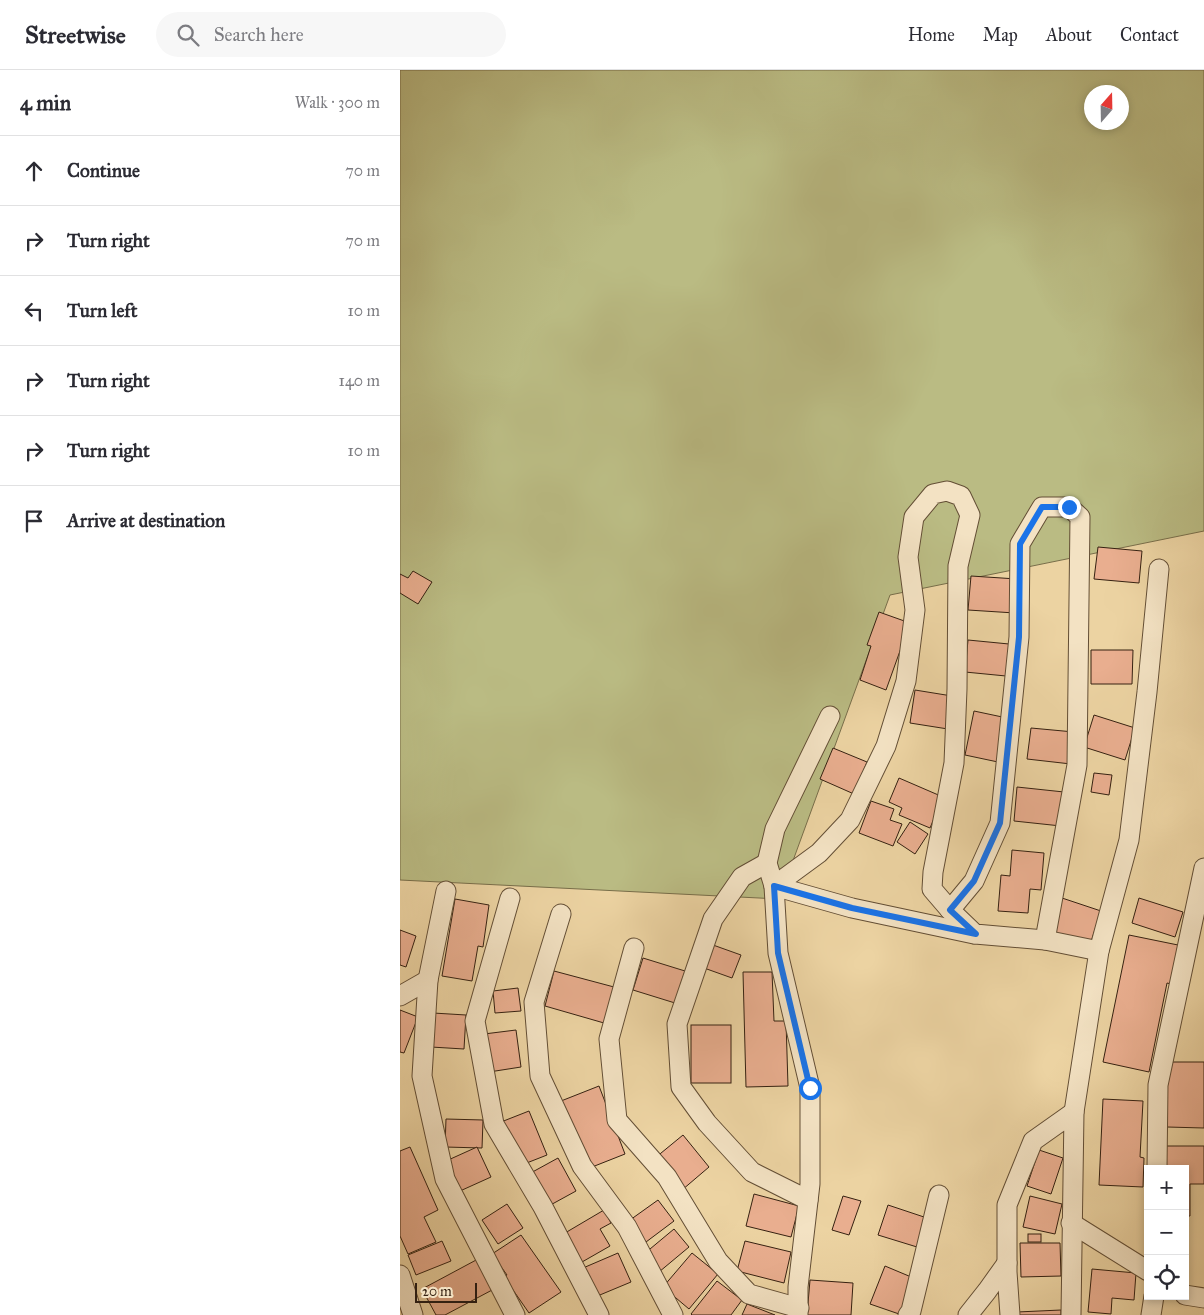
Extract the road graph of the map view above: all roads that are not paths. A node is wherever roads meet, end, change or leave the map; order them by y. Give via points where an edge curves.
1 (1159, 569) dead end
2 (830, 716) dead end
3 (767, 863) junction
4 (1204, 868) edge
5 (774, 886) junction
6 (446, 891) dead end
7 (510, 898) dead end
8 (950, 910) junction
9 (561, 914) dead end
10 (976, 934) junction
11 (1045, 940) junction
12 (634, 948) dead end
13 (1099, 951) junction
14 (428, 980) junction
15 (400, 996) edge
16 (1074, 1112) junction
17 (1157, 1165) edge
18 (939, 1195) dead end
19 (808, 1200) junction
20 (1071, 1222) junction
21 (1007, 1263) junction
22 (1144, 1268) edge
23 (400, 1275) edge
24 (1204, 1294) edge
25 (1189, 1296) edge
26 (1204, 1299) edge
27 (1153, 1300) edge
28 (799, 1312) edge
29 (413, 1315) edge
30 (515, 1315) edge
31 (599, 1315) edge
32 (673, 1315) edge
33 (908, 1315) edge
34 (968, 1315) edge
35 (1010, 1315) edge
36 (1070, 1315) edge
37 (1151, 1315) edge

1 - 13 street via 1129,840
2 - 3 street via 775,829
3 - 5 street
3 - 19 street via 742,877 713,919 677,1024 681,1087 752,1172
4 - 17 street via 1158,1085
5 - 8 street via 819,852 850,820 886,746 906,681 915,610 908,557 914,517 933,494 947,491 962,496 970,515 958,566 954,763 932,889
5 - 10 street via 852,908
5 - 19 street via 778,953 810,1088
6 - 14 street
7 - 31 street via 475,1021 494,1124 543,1207
8 - 10 street
8 - 11 street via 974,881 1000,823 1019,637 1020,544 1042,507 1069,507 1080,517 1077,765
9 - 32 street via 534,1002 540,1076 582,1166 627,1227
10 - 11 street
11 - 13 street
12 - 28 street via 610,1039 618,1120 667,1177 718,1261 749,1294
13 - 16 street
14 - 15 street
14 - 30 street via 422,1076 445,1179
16 - 20 street
16 - 21 street via 1033,1141 1007,1204
18 - 33 street
19 - 28 street via 798,1287
20 - 22 street
20 - 36 street
21 - 34 street
21 - 35 street
23 - 29 street
24 - 26 street
25 - 26 street
27 - 37 street

